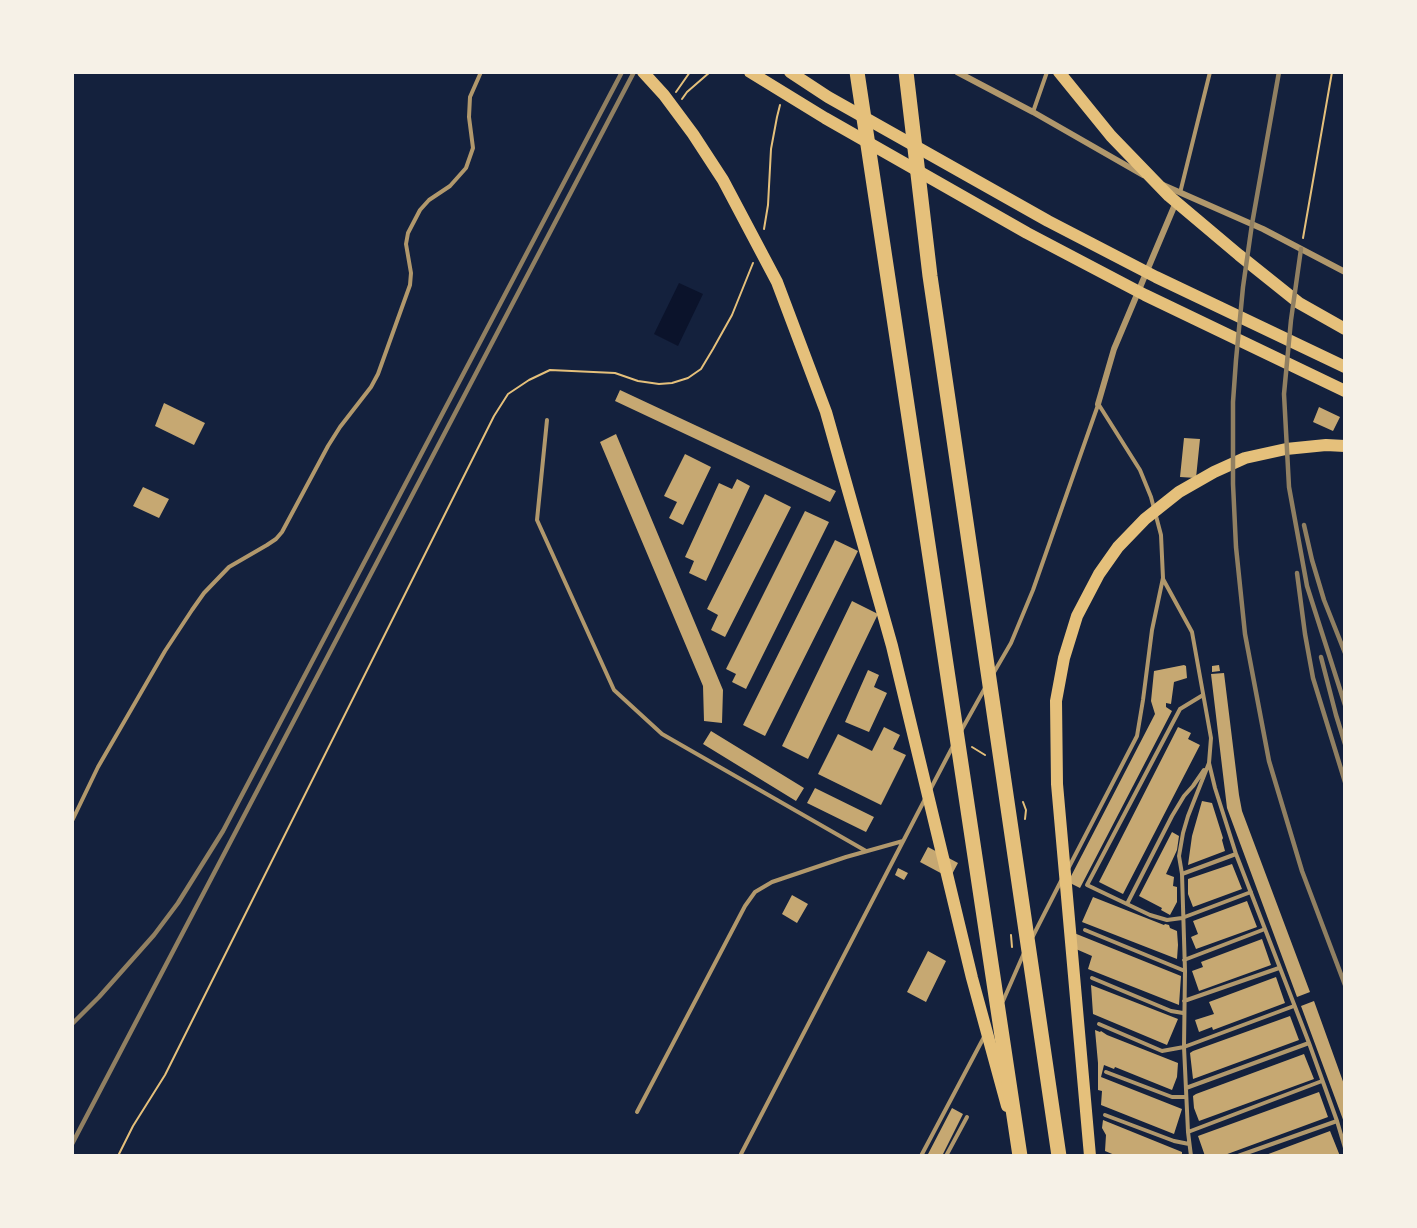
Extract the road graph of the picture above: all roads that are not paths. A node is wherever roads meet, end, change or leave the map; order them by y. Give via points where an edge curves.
1 (481, 72) edge
2 (643, 72) edge
3 (750, 72) edge
4 (790, 72) edge
5 (856, 72) edge
6 (906, 72) edge
7 (957, 72) edge
8 (1047, 72) edge
9 (1059, 72) edge
10 (1210, 72) edge
11 (1033, 112) junction
12 (1180, 193) junction
13 (1345, 272) edge
14 (1345, 329) edge
15 (1345, 367) edge
16 (1345, 390) edge
17 (1098, 404) junction
18 (547, 420) dead end
19 (1345, 446) edge
20 (1163, 578) junction
21 (1203, 694) junction
22 (1209, 763) junction
23 (72, 821) edge
24 (903, 842) junction
25 (866, 851) junction
26 (1236, 855) junction
27 (1182, 874) junction
28 (1251, 892) junction
29 (1127, 904) junction
30 (1182, 918) junction
31 (1265, 929) junction
32 (1085, 930) dead end
33 (1184, 960) junction
34 (1280, 968) junction
35 (1185, 971) junction
36 (1092, 978) dead end
37 (1184, 1001) junction
38 (1294, 1006) junction
39 (1183, 1013) junction
40 (994, 1017) dead end
41 (1099, 1024) dead end
42 (989, 1027) dead end
43 (1309, 1043) junction
44 (1184, 1047) junction
45 (1106, 1072) dead end
46 (1322, 1081) junction
47 (1185, 1088) junction
48 (1186, 1097) junction
49 (637, 1112) dead end
50 (1105, 1114) dead end
51 (967, 1117) dead end
52 (1337, 1121) junction
53 (1188, 1132) junction
54 (1189, 1144) junction
55 (1345, 1148) edge
56 (1020, 1154) edge
57 (740, 1156) edge
58 (921, 1156) edge
59 (946, 1156) edge
60 (1059, 1156) edge
61 (1090, 1156) edge
62 (1191, 1156) edge
63 (1238, 1156) edge

1 - 23 lane via 470,97 473,148 466,168 450,186 429,200 413,221 406,244 410,285 371,387 328,446 282,532 229,567 192,610 98,767
2 - 56 main road via 693,134 723,180 777,282 826,412 892,646 972,978
3 - 16 main road via 1027,233 1145,295
4 - 15 main road via 1047,222
5 - 56 highway
6 - 60 highway via 931,287
7 - 11 street
8 - 11 lane
9 - 14 main road via 1111,136 1169,196 1299,303
10 - 12 lane
11 - 12 street
12 - 13 street via 1263,229
12 - 17 street via 1114,349
17 - 20 lane via 1140,470 1151,497 1161,535
17 - 24 lane via 1011,643
18 - 25 lane via 537,520 614,690 662,734
19 - 61 main road via 1286,449 1245,459 1179,492 1145,519 1119,547 1099,574 1077,616 1056,701 1058,784
20 - 21 lane via 1192,632
20 - 40 lane via 1137,736 1017,965
21 - 22 lane via 1211,738
21 - 29 lane via 1180,709 1087,885
22 - 26 lane
22 - 27 lane via 1183,833 1179,856
22 - 29 lane via 1172,816
24 - 25 lane
24 - 57 lane
25 - 49 lane via 771,882 755,892
26 - 27 lane
26 - 28 lane
27 - 30 lane
28 - 30 lane
28 - 31 lane
29 - 30 lane via 1167,920
30 - 33 lane
31 - 33 lane
31 - 34 lane
32 - 35 lane
33 - 35 lane
34 - 37 lane
34 - 38 lane
35 - 37 lane
36 - 39 lane
37 - 39 lane
38 - 43 lane
38 - 44 lane
39 - 44 lane
41 - 44 lane via 1162,1051
42 - 58 lane
43 - 46 lane
43 - 47 lane
44 - 47 lane
45 - 48 lane via 1172,1097
46 - 52 lane
46 - 53 lane
47 - 48 lane
48 - 53 lane
50 - 54 lane
51 - 59 lane
52 - 55 lane
52 - 63 lane
53 - 54 lane
54 - 62 lane

